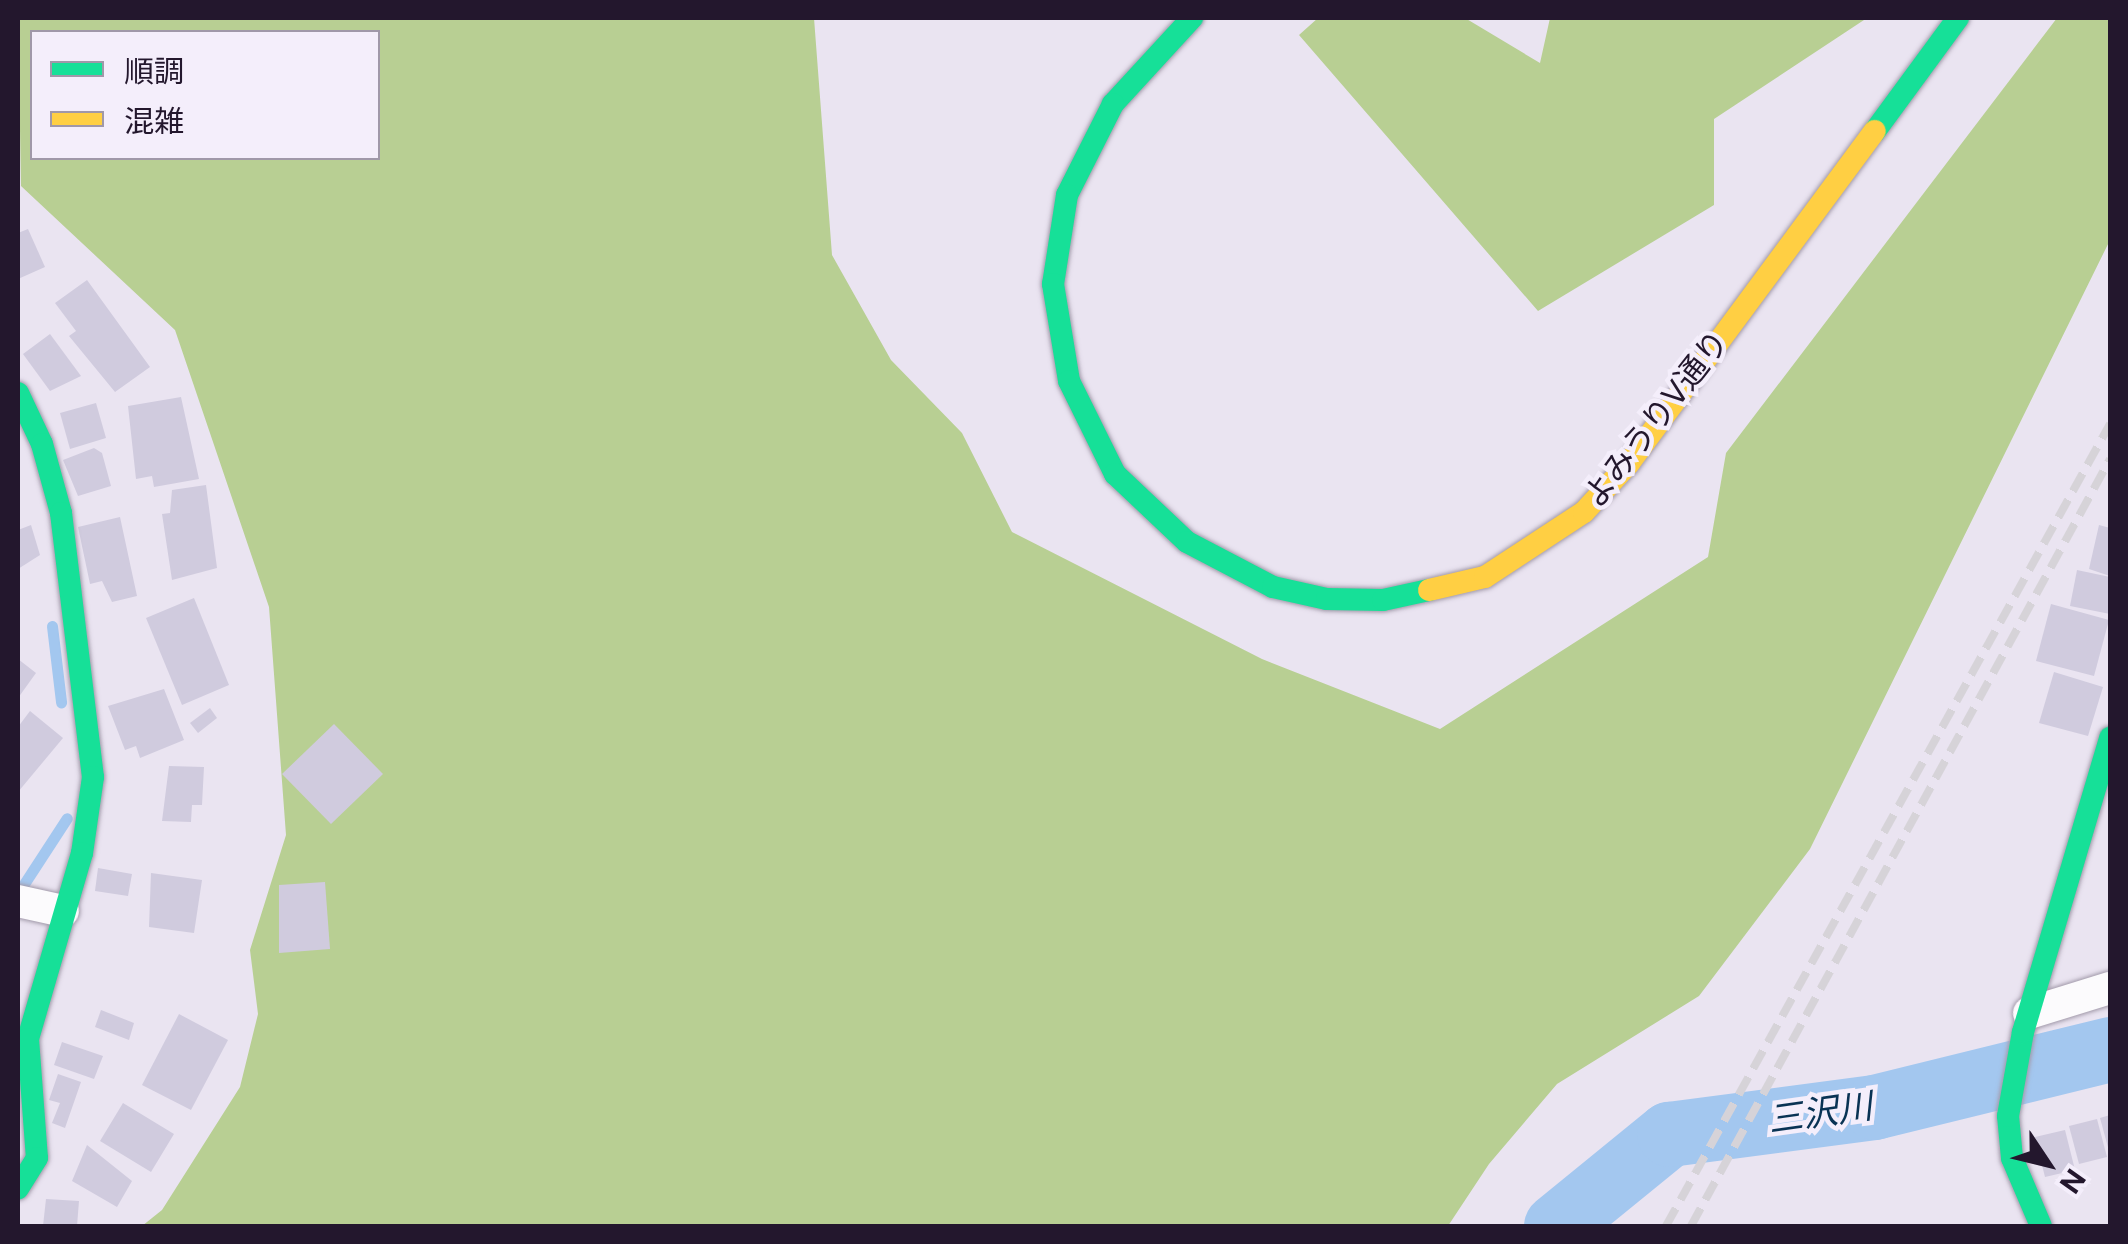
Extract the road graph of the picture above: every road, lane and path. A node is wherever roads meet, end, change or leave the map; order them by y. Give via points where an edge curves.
1 (1192, 18) edge
2 (1958, 18) edge
3 (18, 393) edge
4 (2110, 738) edge
5 (18, 901) edge
6 (63, 911) junction
7 (2110, 988) edge
8 (2026, 1023) junction
9 (18, 1189) edge
10 (2041, 1226) edge

1 - 2 street, よみうりV通り via 1113,104 1067,196 1053,284 1069,381 1114,474 1187,542 1273,587 1383,600 1485,577 1536,550 1584,512 1629,463
3 - 6 street via 42,444 61,513 93,777 82,853
4 - 8 street
5 - 6 street
6 - 9 street via 28,1040 37,1158
7 - 8 street
8 - 10 street via 2008,1116 2012,1158

